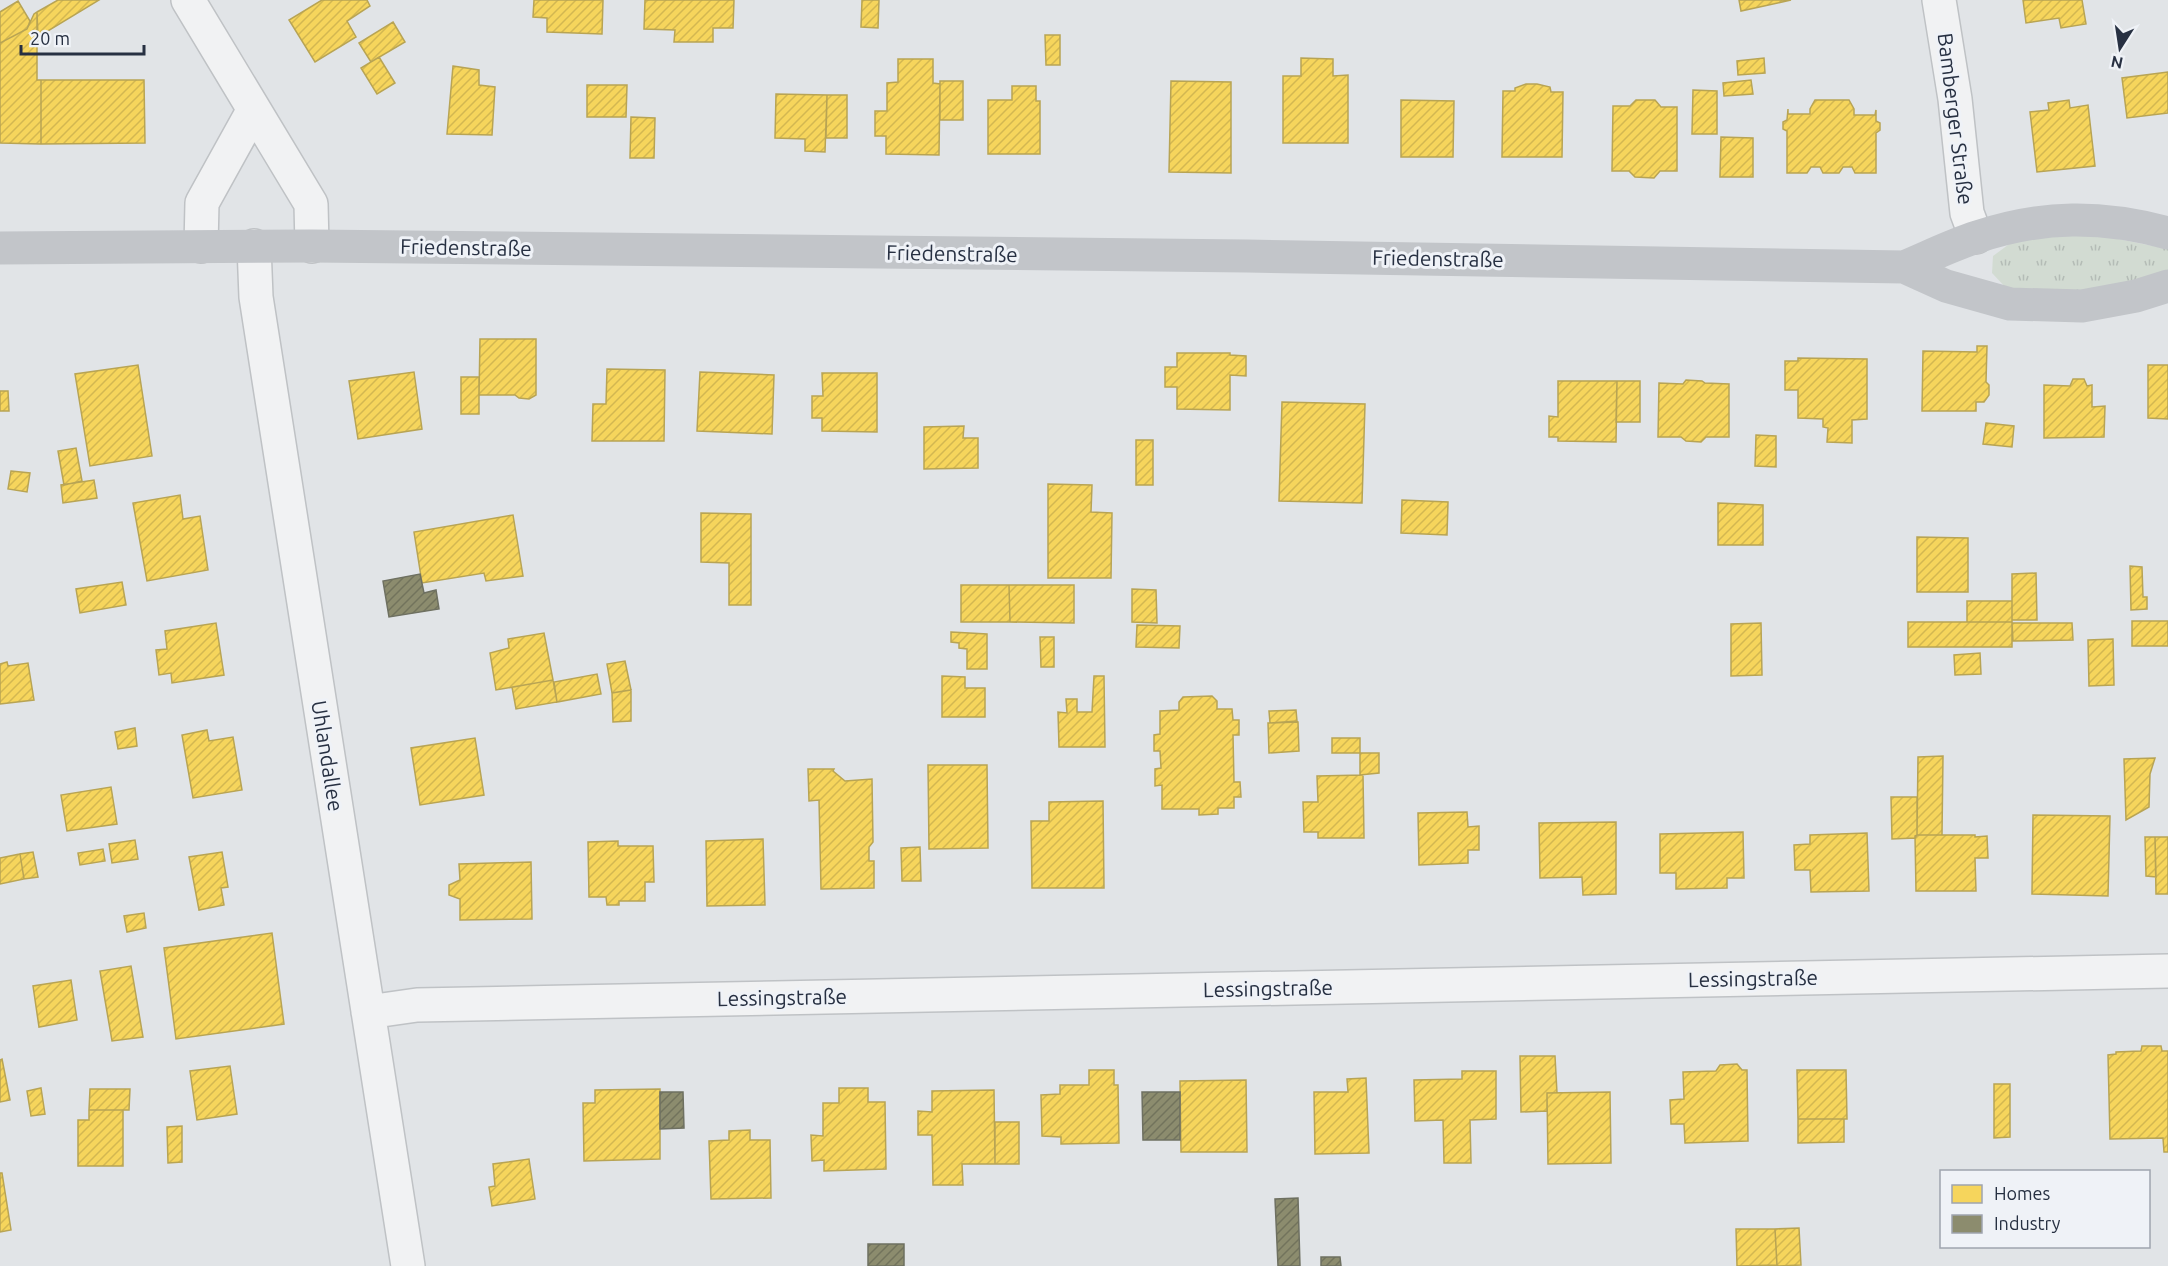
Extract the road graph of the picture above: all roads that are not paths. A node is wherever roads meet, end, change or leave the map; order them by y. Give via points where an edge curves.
1 (188, 0) edge
2 (1939, 0) edge
3 (253, 111) junction
4 (2168, 233) edge
5 (1976, 237) junction
6 (201, 246) junction
7 (254, 246) junction
8 (312, 246) junction
9 (0, 248) edge
10 (1904, 267) junction
11 (2168, 286) edge
12 (2168, 971) edge
13 (368, 1012) junction
14 (408, 1266) edge

1 - 3 street
2 - 5 street, Bamberger Straße via 1967,213
3 - 6 street via 202,203
3 - 8 street via 311,204
4 - 5 street, Friedenstraße via 2107,220 2057,219
5 - 10 street, Friedenstraße
6 - 7 street, Friedenstraße
6 - 9 street, Friedenstraße
7 - 8 street, Friedenstraße
7 - 13 street, Uhlandallee via 256,297
8 - 10 street, Friedenstraße
10 - 11 street, Friedenstraße via 1946,286 2010,304 2082,306
12 - 13 street, Lessingstraße via 417,1005
13 - 14 street, Uhlandallee

